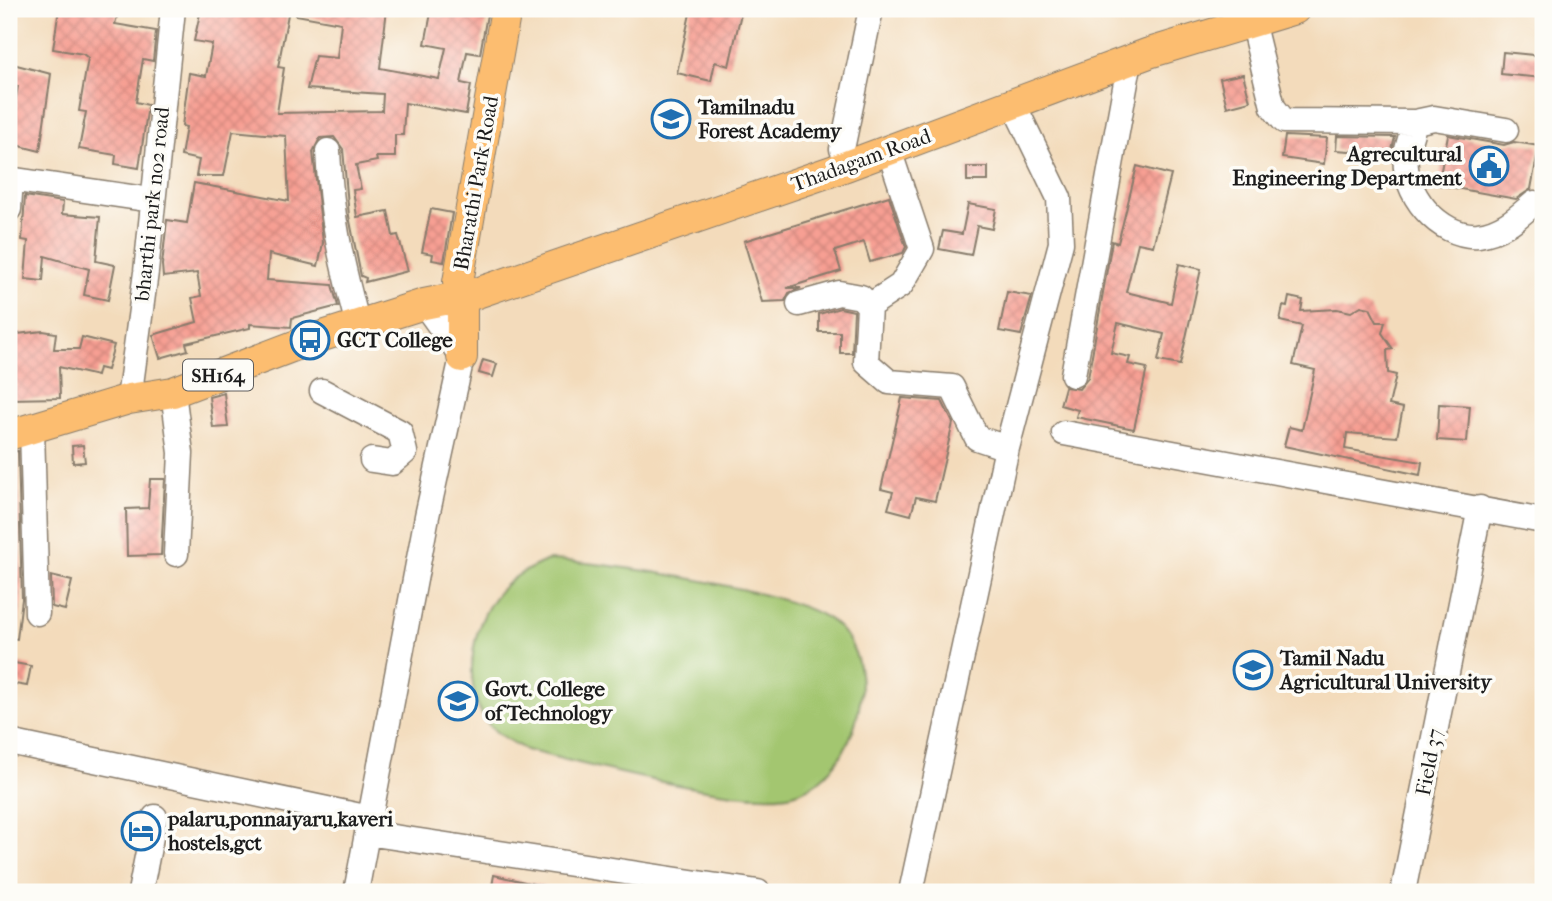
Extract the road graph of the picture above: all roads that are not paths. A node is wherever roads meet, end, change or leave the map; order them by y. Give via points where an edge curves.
1 (173, 9) edge
2 (506, 9) edge
3 (871, 9) edge
4 (1295, 9) edge
5 (1246, 15) edge
6 (1130, 60) junction
7 (1013, 103) junction
8 (1415, 122) junction
9 (1506, 130) dead end
10 (842, 149) junction
11 (889, 150) junction
12 (328, 151) dead end
13 (10, 179) edge
14 (152, 200) junction
15 (1534, 203) dead end
16 (9, 209) edge
17 (460, 289) junction
18 (425, 304) junction
19 (799, 304) dead end
20 (869, 306) junction
21 (358, 325) junction
22 (462, 357) junction
23 (1073, 375) dead end
24 (321, 391) dead end
25 (173, 392) junction
26 (130, 399) junction
27 (20, 432) edge
28 (1063, 433) dead end
29 (1007, 448) junction
30 (405, 452) junction
31 (372, 460) dead end
32 (439, 460) junction
33 (1480, 508) junction
34 (1543, 521) edge
35 (176, 554) dead end
36 (37, 613) dead end
37 (9, 742) edge
38 (155, 817) dead end
39 (368, 825) junction
40 (730, 890) edge
41 (140, 892) edge
42 (356, 892) edge
43 (758, 892) edge
44 (911, 892) edge
45 (1402, 892) edge

1 - 14 street, bharthi park no2 road
2 - 17 main road, Bharathi Park Road
3 - 10 street
4 - 5 main road, Thadagam Road / SH164
5 - 6 main road, Thadagam Road / SH164
5 - 8 street via 1273,107 1284,121
5 - 10 main road, Thadagam Road / SH164 via 1080,62
6 - 7 main road, Thadagam Road / SH164
6 - 23 street
7 - 11 main road, Thadagam Road / SH164
7 - 29 street via 1059,198 1061,243
8 - 9 street via 1434,118
8 - 15 street via 1406,156 1412,185 1420,204 1447,229 1477,235 1509,226
10 - 17 main road, Thadagam Road / SH164 via 470,274
11 - 17 main road, Thadagam Road / SH164
11 - 20 street via 922,249 901,285
12 - 21 street via 337,248
13 - 14 street
13 - 16 street
14 - 26 street, bharthi park no2 road
17 - 18 main road, Thadagam Road / SH164
17 - 22 main road, Bharathi Park Road
18 - 21 main road, Thadagam Road / SH164
18 - 22 street
19 - 20 street via 839,293 861,297
20 - 29 street via 866,362 889,382 952,387 977,438
21 - 25 main road, Thadagam Road / SH164
22 - 32 street
24 - 30 street via 400,432
25 - 26 main road, Thadagam Road / SH164
25 - 35 street via 181,453
26 - 27 main road, Thadagam Road / SH164
27 - 36 street
28 - 33 street
29 - 44 street
30 - 31 street via 392,463
30 - 32 street
32 - 39 street
33 - 34 street
33 - 45 street, Field 37
37 - 39 street
38 - 41 street
39 - 40 street
39 - 42 street
40 - 43 street

